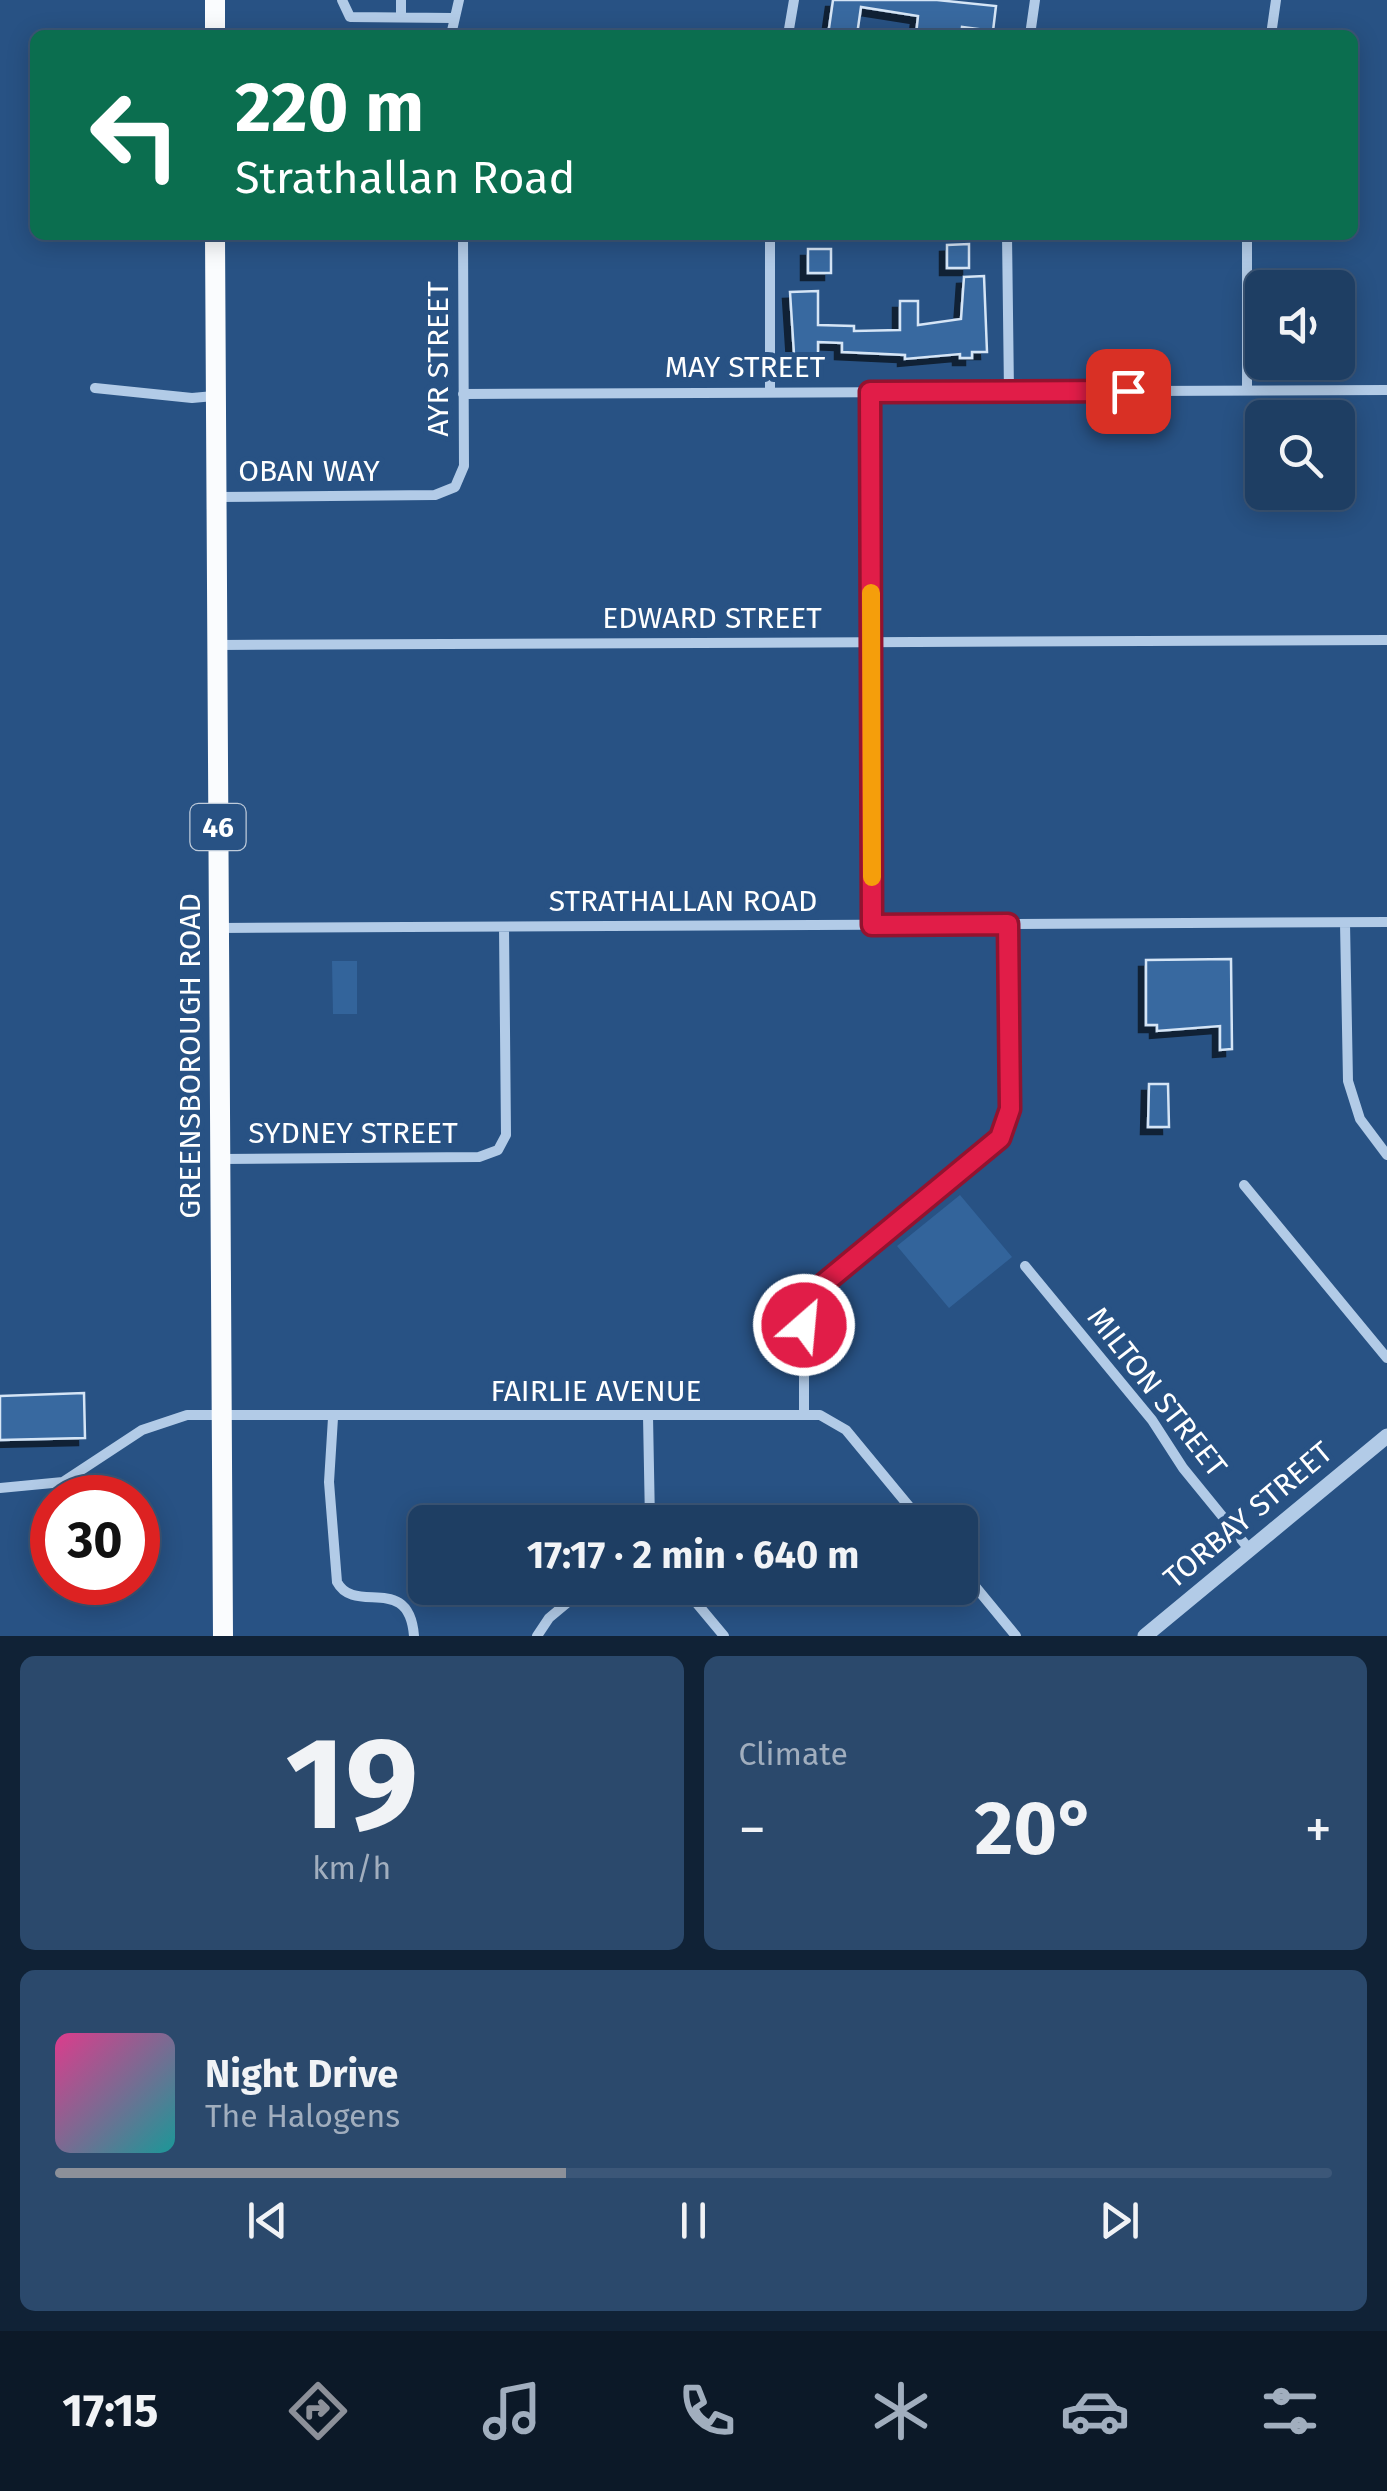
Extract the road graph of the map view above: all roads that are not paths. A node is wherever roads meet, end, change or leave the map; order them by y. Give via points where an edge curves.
1 (215, 0) edge
2 (342, 0) edge
3 (401, 0) edge
4 (459, 0) edge
5 (794, 0) edge
6 (1035, 0) edge
7 (1276, 0) edge
8 (401, 17) junction
9 (452, 18) junction
10 (215, 30) edge
11 (451, 30) edge
12 (789, 30) edge
13 (1031, 30) edge
14 (1272, 30) edge
15 (215, 240) edge
16 (464, 240) edge
17 (770, 240) edge
18 (1007, 240) edge
19 (1247, 240) edge
20 (94, 388) dead end
21 (1247, 390) junction
22 (1387, 390) edge
23 (770, 392) junction
24 (870, 392) junction
25 (1009, 392) junction
26 (464, 394) junction
27 (214, 396) junction
28 (459, 483) joint
29 (215, 497) junction
30 (1387, 640) edge
31 (871, 643) junction
32 (216, 645) junction
33 (1345, 922) junction
34 (1387, 922) edge
35 (1008, 924) junction
36 (872, 925) junction
37 (504, 927) junction
38 (220, 928) junction
39 (1387, 1154) edge
40 (221, 1159) junction
41 (1244, 1185) dead end
42 (1025, 1266) dead end
43 (1387, 1358) edge
44 (804, 1414) junction
45 (648, 1416) junction
46 (221, 1418) junction
47 (333, 1418) junction
48 (1387, 1436) edge
49 (0, 1488) edge
50 (650, 1505) edge
51 (908, 1505) edge
52 (1249, 1549) junction
53 (978, 1590) edge
54 (565, 1605) edge
55 (698, 1605) edge
56 (224, 1636) edge
57 (414, 1636) edge
58 (538, 1636) edge
59 (724, 1636) edge
60 (1016, 1636) edge
61 (1145, 1636) edge

1 - 10 highway
2 - 8 street via 350,17
3 - 8 street
4 - 9 street
5 - 12 street
6 - 13 street
7 - 14 street
8 - 9 street
9 - 11 street
15 - 27 highway, GREENSBOROUGH ROAD / 46
16 - 26 street, AYR STREET
17 - 23 street
18 - 25 street
19 - 21 street
20 - 27 street
21 - 22 street, MAY STREET
21 - 25 street, MAY STREET
23 - 24 street, MAY STREET
23 - 26 street, MAY STREET
24 - 25 street, MAY STREET
24 - 31 street
26 - 28 street, AYR STREET
27 - 29 highway, GREENSBOROUGH ROAD / 46
28 - 29 street, OBAN WAY via 435,495
29 - 32 highway, GREENSBOROUGH ROAD / 46
30 - 31 street, EDWARD STREET
31 - 32 street, EDWARD STREET
31 - 36 street
32 - 38 highway, GREENSBOROUGH ROAD / 46
33 - 34 street, STRATHALLAN ROAD
33 - 35 street, STRATHALLAN ROAD
33 - 39 street via 1348,1081 1360,1120
35 - 36 street, STRATHALLAN ROAD
35 - 44 street via 1008,1126 811,1296 804,1315
36 - 37 street, STRATHALLAN ROAD
37 - 38 street, STRATHALLAN ROAD
37 - 40 street, SYDNEY STREET via 506,1135 498,1150 480,1157
38 - 40 highway, GREENSBOROUGH ROAD / 46
40 - 46 highway, GREENSBOROUGH ROAD / 46
41 - 43 street
42 - 52 street, MILTON STREET
44 - 45 street, FAIRLIE AVENUE
44 - 51 street, FAIRLIE AVENUE via 838,1423
45 - 47 street, FAIRLIE AVENUE
45 - 50 street
46 - 47 street, FAIRLIE AVENUE
46 - 49 street, FAIRLIE AVENUE via 173,1417 131,1436 63,1482
46 - 56 highway, GREENSBOROUGH ROAD / 46
47 - 57 street via 328,1482 337,1582 348,1594 404,1606
48 - 52 street, TORBAY STREET
52 - 61 street, TORBAY STREET
53 - 60 street
54 - 58 street
55 - 59 street

